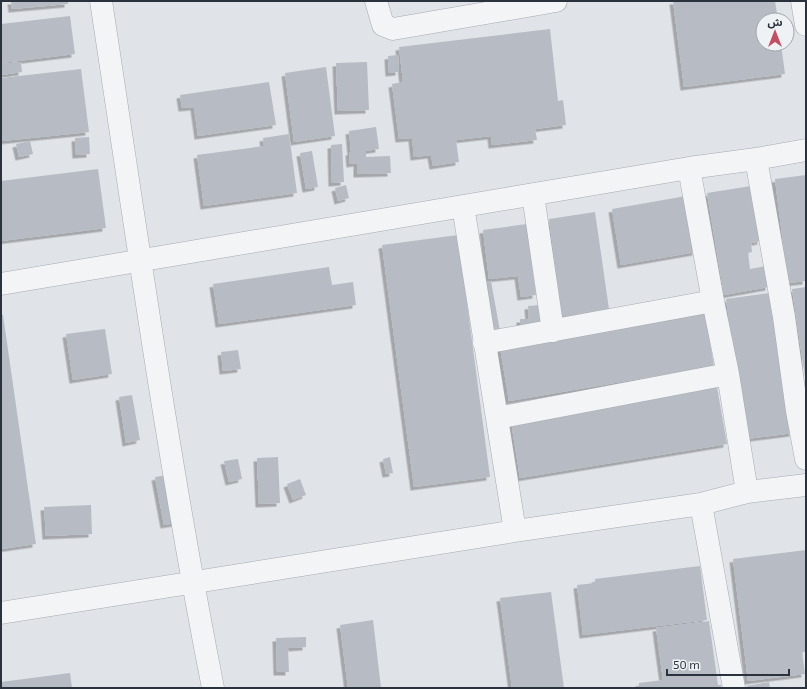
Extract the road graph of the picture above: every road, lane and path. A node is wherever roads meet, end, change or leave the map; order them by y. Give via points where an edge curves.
1 (100, 1) edge
2 (376, 1) edge
3 (556, 1) edge
4 (802, 1) edge
5 (806, 25) edge
6 (806, 150) edge
7 (756, 159) junction
8 (689, 168) junction
9 (533, 195) junction
10 (463, 206) junction
11 (140, 261) junction
12 (1, 284) edge
13 (713, 301) junction
14 (553, 331) junction
15 (484, 343) junction
16 (728, 374) junction
17 (496, 418) junction
18 (806, 459) edge
19 (806, 485) edge
20 (747, 492) junction
21 (701, 504) junction
22 (514, 531) junction
23 (192, 584) junction
24 (1, 613) edge
25 (212, 688) edge
26 (734, 688) edge

1 - 11 street
2 - 3 street via 382,24 393,29
4 - 5 street
6 - 7 street
7 - 8 street
7 - 18 street
8 - 9 street
8 - 13 street
9 - 10 street
9 - 14 street
10 - 11 street
10 - 15 street
11 - 12 street
11 - 23 street
13 - 14 street
13 - 16 street
14 - 15 street
15 - 17 street
16 - 17 street
16 - 20 street
17 - 22 street
19 - 20 street
20 - 21 street
21 - 22 street
21 - 26 street
22 - 23 street
23 - 24 street
23 - 25 street

